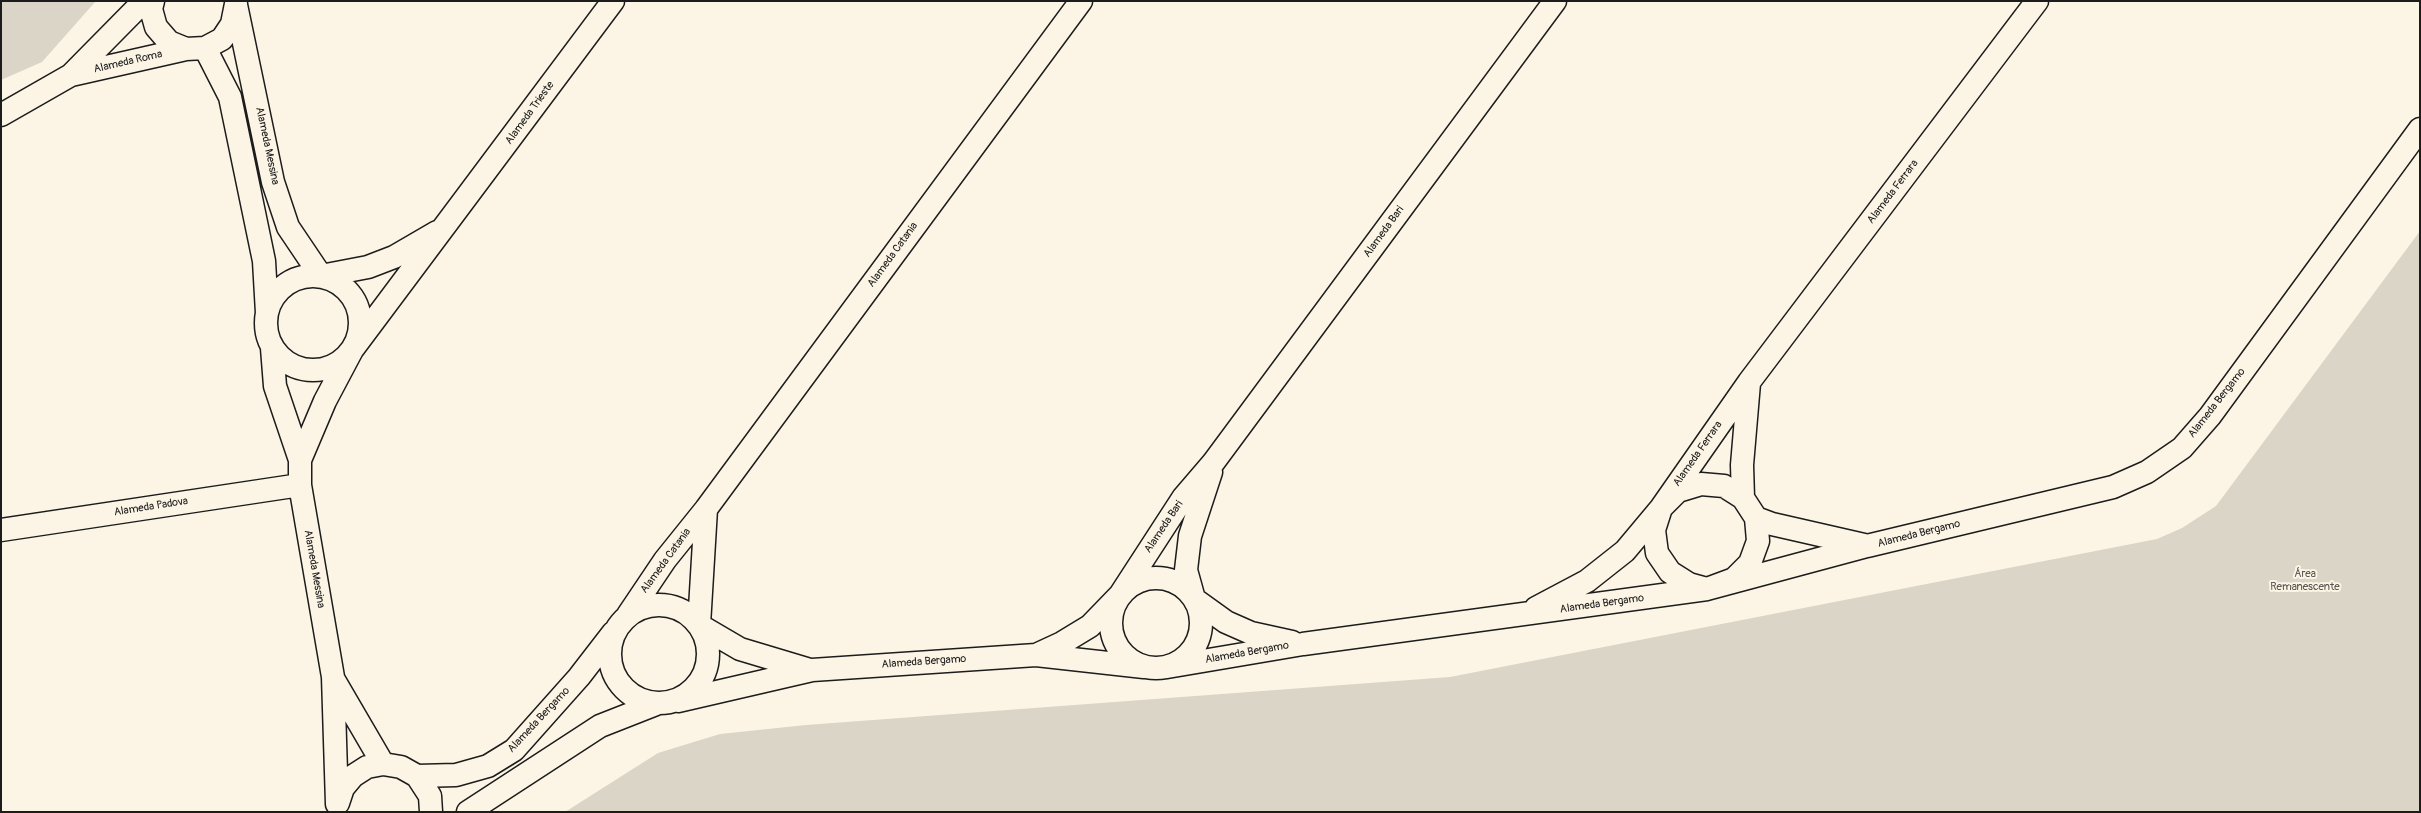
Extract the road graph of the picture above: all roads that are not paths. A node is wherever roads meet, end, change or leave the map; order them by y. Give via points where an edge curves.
1 (144, 1) edge
2 (153, 1) edge
3 (613, 1) edge
4 (1081, 1) edge
5 (1555, 1) edge
6 (2037, 1) edge
7 (236, 3) edge
8 (195, 48) junction
9 (71, 75) junction
10 (1, 115) edge
11 (2420, 129) edge
12 (447, 226) junction
13 (321, 276) junction
14 (267, 313) junction
15 (272, 348) junction
16 (352, 350) junction
17 (1749, 382) junction
18 (300, 460) junction
19 (1213, 463) junction
20 (300, 485) junction
21 (1743, 498) junction
22 (1660, 508) junction
23 (706, 509) junction
24 (1756, 518) junction
25 (1, 530) edge
26 (1867, 546) junction
27 (1707, 589) junction
28 (1120, 595) junction
29 (1194, 599) junction
30 (1522, 615) junction
31 (622, 623) junction
32 (699, 625) junction
33 (1303, 644) junction
34 (1036, 655) junction
35 (1144, 666) junction
36 (1167, 667) junction
37 (812, 670) junction
38 (333, 677) junction
39 (678, 701) junction
40 (656, 704) junction
41 (383, 764) junction
42 (417, 776) junction
43 (337, 808) edge
44 (431, 812) edge
45 (468, 812) edge

1 - 9 street, Alameda Roma
2 - 8 street via 151,9 156,27 169,42
3 - 12 street, Alameda Trieste
4 - 23 street, Alameda Catania
5 - 19 street, Alameda Bari
6 - 17 street, Alameda Ferrara
7 - 8 street, Alameda Roma via 232,24 222,39
7 - 13 street, Alameda Messina via 273,182 288,227
8 - 9 street, Alameda Roma
8 - 14 street via 230,97 264,261
9 - 10 street, Alameda Roma
11 - 26 street, Alameda Bergamo via 2210,416 2182,448 2147,472 2113,487
12 - 13 street, Alameda Trieste via 394,258 368,267
12 - 16 street, Alameda Trieste
13 - 14 street via 303,277 287,284 274,296
13 - 16 street via 338,283 352,296 360,313 360,332
14 - 15 street via 266,331
15 - 16 street via 285,362 302,370 321,370 338,364
15 - 18 street, Alameda Messina via 275,386
16 - 18 street, Alameda Messina via 325,401
17 - 21 street via 1742,465
17 - 22 street, Alameda Ferrara
18 - 20 street, Alameda Messina
19 - 28 street, Alameda Bari via 1166,522
19 - 29 street, Alameda Bari via 1190,536 1186,570
20 - 25 street, Alameda Padova
20 - 38 street, Alameda Messina
21 - 22 street via 1724,486 1701,484 1678,491
21 - 24 street
22 - 27 street via 1654,530 1657,553 1670,572 1689,584
22 - 30 street, Alameda Bergamo via 1625,551 1587,581
23 - 31 street, Alameda Catania via 665,560
23 - 32 street, Alameda Catania
24 - 26 street, Alameda Bergamo
24 - 27 street via 1758,541 1750,562 1734,579
26 - 27 street, Alameda Bergamo
27 - 30 street, Alameda Bergamo
28 - 29 street via 1134,583 1153,578 1169,580 1184,587
28 - 34 street, Alameda Bergamo via 1090,626
28 - 35 street via 1112,612 1112,635 1124,655
29 - 33 street, Alameda Bergamo via 1226,622 1251,633
29 - 36 street via 1200,614 1200,630 1195,645 1185,657
30 - 33 street, Alameda Bergamo
31 - 32 street via 648,606 669,605 689,615
31 - 40 street via 609,648 611,667 619,684 634,698
31 - 42 street, Alameda Bergamo via 579,677 514,750 488,766 456,775
32 - 37 street, Alameda Bergamo via 740,649
32 - 39 street via 706,638 709,656 705,675 694,690
33 - 36 street, Alameda Bergamo
34 - 35 street, Alameda Bergamo
34 - 37 street, Alameda Bergamo
35 - 36 street
37 - 39 street, Alameda Bergamo
38 - 41 street, Alameda Messina
38 - 43 street, Alameda Messina
39 - 40 street
40 - 45 street via 600,726
41 - 42 street via 401,767
41 - 43 street via 367,767 353,776 343,788
42 - 44 street via 430,796

